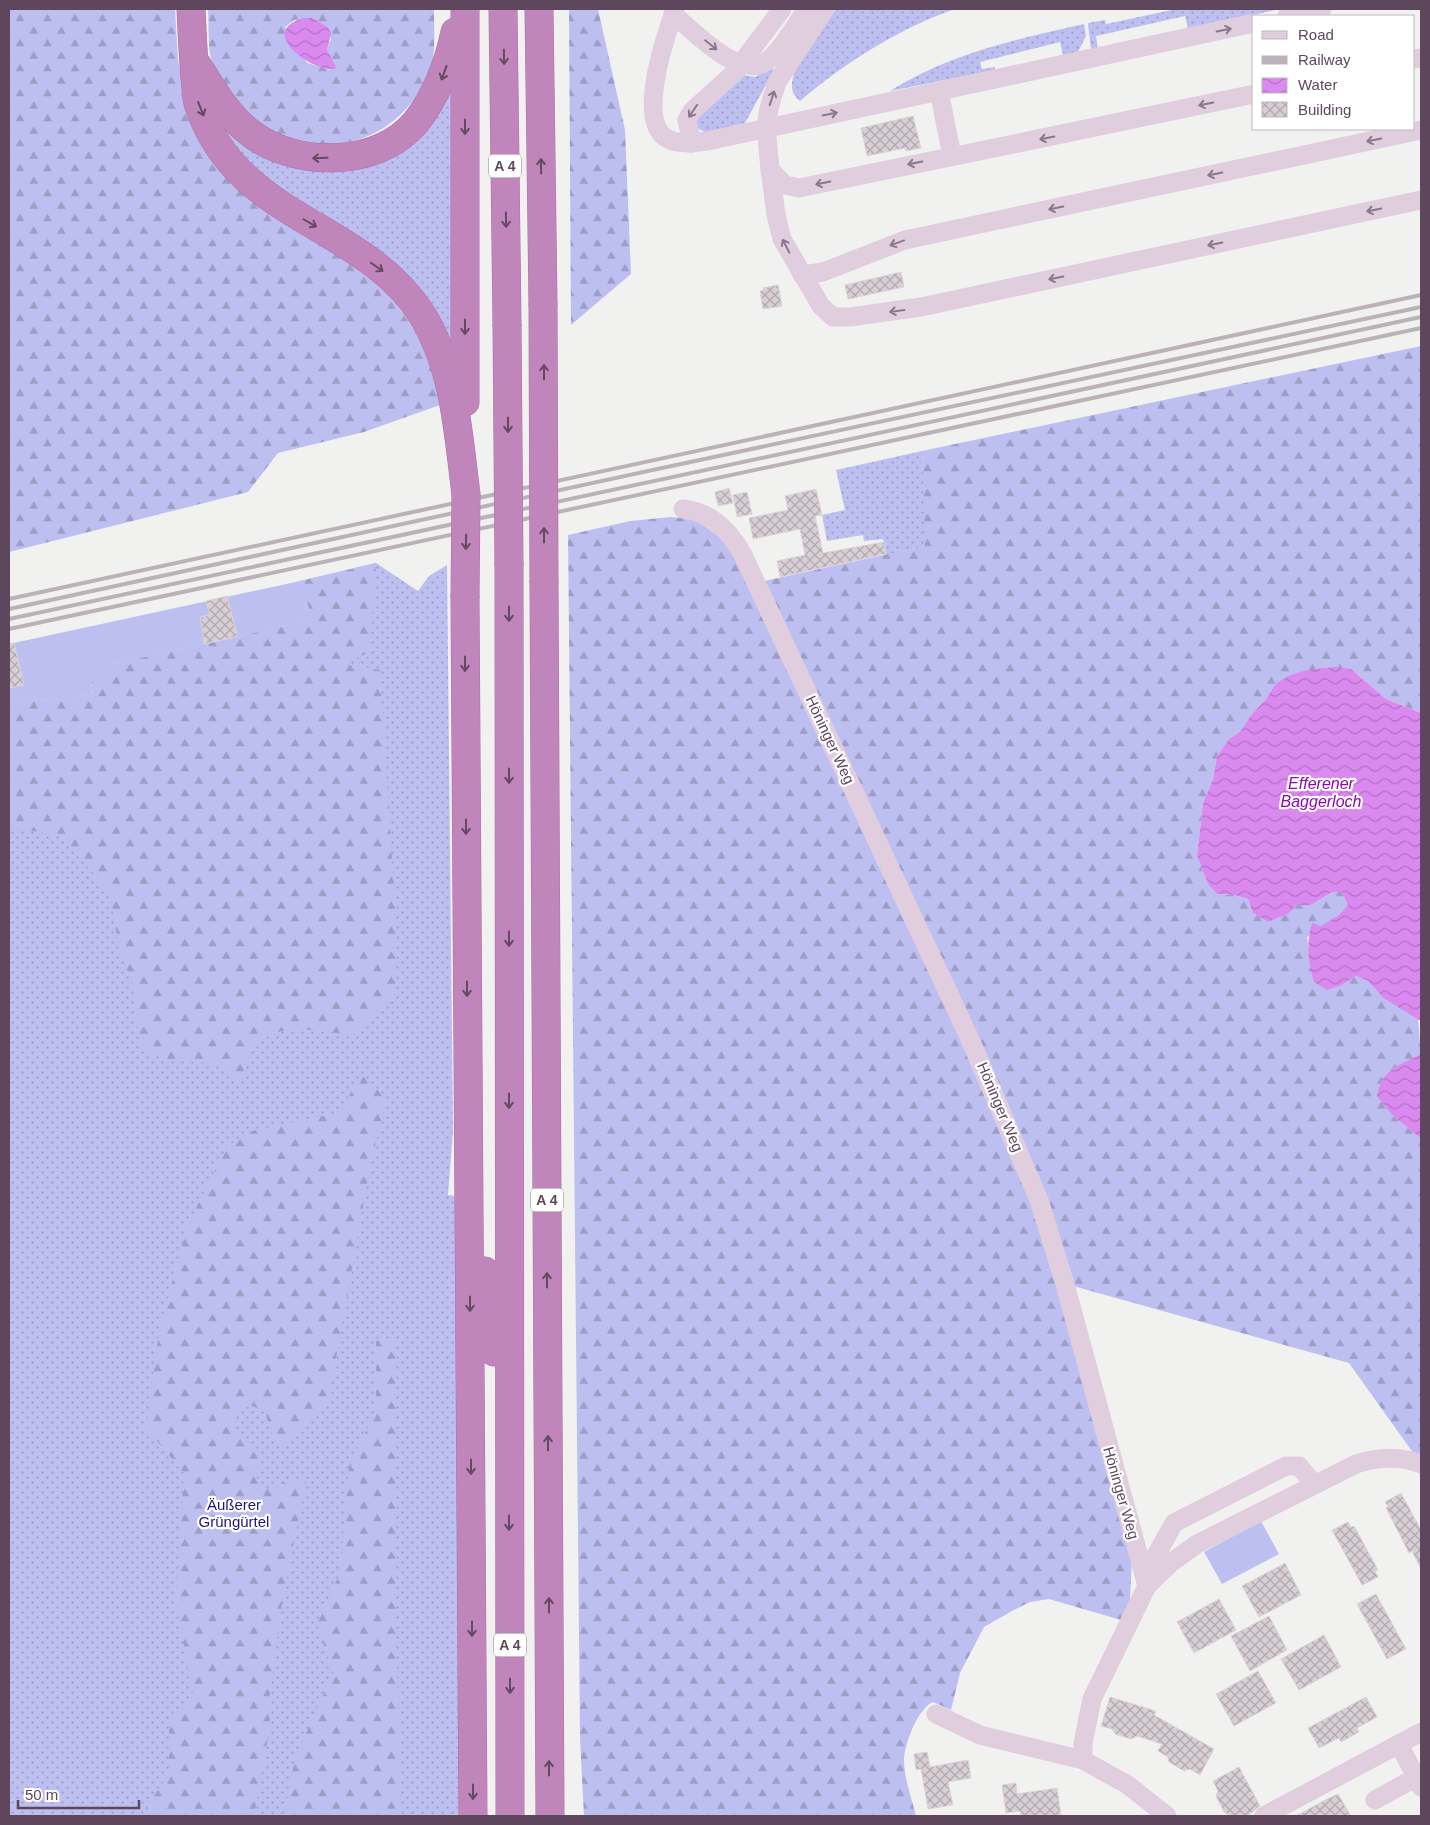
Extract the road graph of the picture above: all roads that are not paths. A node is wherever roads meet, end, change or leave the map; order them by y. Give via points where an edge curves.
1 (191, 9) edge
2 (460, 9) edge
3 (465, 9) edge
4 (503, 9) edge
5 (540, 9) edge
6 (782, 9) edge
7 (807, 9) edge
8 (825, 9) edge
9 (1322, 9) edge
10 (674, 11) edge
11 (1291, 15) edge
12 (1252, 23) edge
13 (194, 61) junction
14 (740, 64) junction
15 (939, 91) junction
16 (1252, 94) edge
17 (766, 127) junction
18 (1421, 130) edge
19 (692, 143) junction
20 (952, 156) junction
21 (770, 170) junction
22 (1421, 200) edge
23 (802, 275) junction
24 (466, 494) junction
25 (683, 509) dead end
26 (469, 1133) junction
27 (1421, 1464) edge
28 (509, 1475) junction
29 (1314, 1484) junction
30 (1146, 1586) junction
31 (936, 1714) dead end
32 (1421, 1732) edge
33 (1400, 1744) junction
34 (1083, 1760) junction
35 (1418, 1782) edge
36 (1375, 1800) dead end
37 (473, 1816) edge
38 (510, 1816) edge
39 (550, 1816) edge
40 (1167, 1816) edge
41 (1264, 1816) edge

1 - 13 highway
2 -> 13 highway via 438,90 414,123 390,143 350,157 311,159 276,149 230,115
3 -> 24 highway
4 -> 28 highway, A 4, bridge via 509,565
39 -> 5 highway, A 4, bridge
6 - 14 street
7 - 14 street via 772,57 760,65
17 -> 8 street via 777,82
9 - 11 street
10 -> 14 street via 724,56
10 - 19 street via 657,74 653,116 658,131 666,138
15 -> 12 street
13 -> 24 highway via 198,102 215,143 240,175 276,203 337,239 387,274 422,314 445,363
14 -> 19 street via 692,111 687,120
17 -> 15 street
15 - 20 street
16 -> 20 street
17 - 19 street
17 - 21 street
18 -> 23 street via 905,240 830,270
20 -> 21 street via 799,188 785,185
23 -> 21 street via 782,239
22 -> 23 street via 921,307 850,317 832,316 820,306
24 -> 26 highway, bridge
25 - 30 street, Höninger Weg via 694,510 717,521 736,541 914,917 1007,1123 1039,1200 1065,1284
26 - 28 highway
26 -> 37 highway
27 - 29 street via 1390,1457 1375,1458
28 -> 38 highway, A 4
29 - 30 street via 1197,1544
29 - 30 street via 1299,1466 1286,1466 1179,1519 1151,1564
30 - 34 street via 1092,1699
31 - 34 street via 980,1735
32 - 33 street
33 - 35 street
33 - 41 street
34 - 40 street via 1128,1785
35 - 36 street

